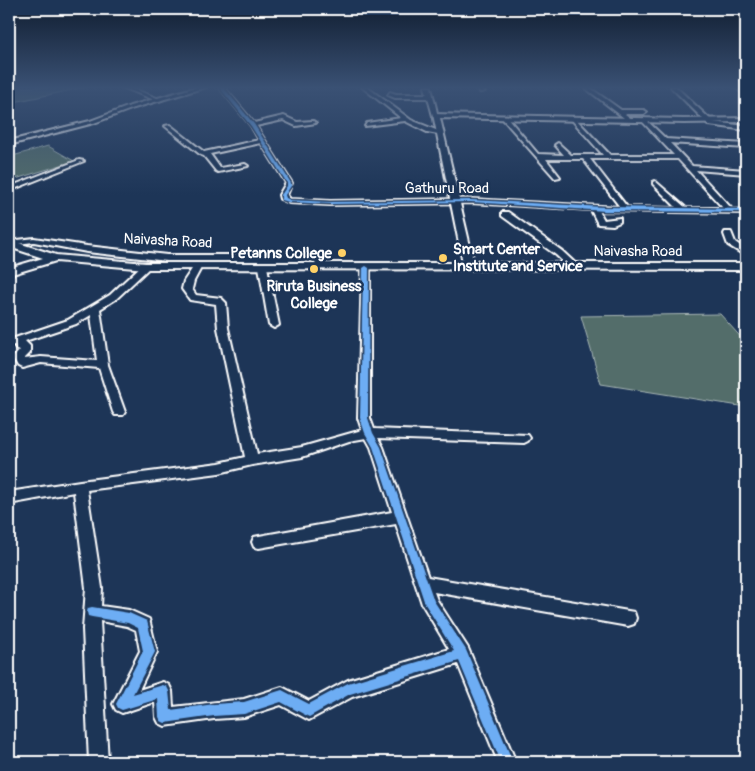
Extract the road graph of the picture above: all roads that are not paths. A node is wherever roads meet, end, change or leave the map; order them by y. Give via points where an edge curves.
1 (88, 123) edge
2 (251, 123) edge
3 (265, 123) edge
4 (294, 123) edge
5 (313, 123) dead end
6 (375, 123) edge
7 (414, 123) edge
8 (437, 123) edge
9 (509, 123) edge
10 (578, 123) edge
11 (649, 123) edge
12 (710, 123) edge
13 (367, 124) dead end
14 (168, 126) dead end
15 (253, 126) junction
16 (746, 128) edge
17 (438, 132) junction
18 (264, 141) junction
19 (663, 141) junction
20 (9, 143) edge
21 (558, 144) dead end
22 (746, 146) edge
23 (206, 154) junction
24 (540, 156) junction
25 (607, 156) junction
26 (568, 157) junction
27 (585, 157) junction
28 (679, 158) junction
29 (81, 161) dead end
30 (245, 166) dead end
31 (690, 168) junction
32 (746, 172) edge
33 (557, 177) dead end
34 (655, 183) dead end
35 (9, 189) edge
36 (455, 201) junction
37 (594, 208) junction
38 (625, 209) junction
39 (684, 210) junction
40 (730, 211) junction
41 (746, 211) edge
42 (505, 214) dead end
43 (617, 220) dead end
44 (728, 234) dead end
45 (9, 243) edge
46 (746, 254) edge
47 (55, 258) junction
48 (259, 265) junction
49 (146, 266) junction
50 (469, 266) junction
51 (573, 266) junction
52 (741, 267) edge
53 (197, 268) junction
54 (366, 268) junction
55 (9, 272) edge
56 (746, 280) edge
57 (95, 309) junction
58 (274, 325) dead end
59 (20, 339) junction
60 (9, 343) edge
61 (103, 365) junction
62 (119, 412) dead end
63 (369, 433) junction
64 (524, 438) dead end
65 (252, 460) junction
66 (80, 486) junction
67 (9, 498) edge
68 (400, 517) junction
69 (259, 542) dead end
70 (423, 583) junction
71 (92, 612) junction
72 (628, 618) dead end
73 (462, 654) junction
74 (98, 762) edge
75 (507, 762) edge

1 - 20 street
2 - 15 street, Gathuru Road
3 - 15 street
4 - 5 street
6 - 13 street
7 - 17 street via 427,131
8 - 17 main road
9 - 24 street
10 - 25 street
11 - 19 street
12 - 16 street
14 - 23 street
15 - 18 street, Gathuru Road
17 - 36 main road
18 - 23 street
18 - 36 street, Gathuru Road via 289,183 283,195 289,201
19 - 22 street
19 - 28 street
21 - 26 street
23 - 30 street via 218,170
24 - 26 street
24 - 33 street
25 - 27 street
25 - 28 street
26 - 27 street
27 - 38 street
28 - 31 street
29 - 35 street
31 - 32 street
31 - 40 street
34 - 39 street
36 - 37 street, Gathuru Road
36 - 50 main road
37 - 38 street, Gathuru Road
37 - 43 street via 601,222
38 - 39 street, Gathuru Road
39 - 40 street, Gathuru Road
40 - 41 street, Gathuru Road
42 - 51 street
44 - 46 street via 731,243
45 - 47 main road, Naivasha Road
45 - 48 street, Naivasha Road via 34,240 146,257
47 - 49 main road, Naivasha Road
47 - 55 main road
48 - 53 main road, Naivasha Road
48 - 54 main road, Naivasha Road
48 - 58 street
49 - 53 main road, Naivasha Road
49 - 57 street
50 - 51 main road, Naivasha Road
50 - 54 main road, Naivasha Road
51 - 52 main road, Naivasha Road
52 - 56 main road
53 - 65 street via 188,289 193,298 221,302 223,328
54 - 63 street via 364,418
57 - 59 street via 72,322
57 - 61 street
59 - 60 street
59 - 61 street via 20,347 25,346 25,353 18,358 22,364 41,360
61 - 62 street
63 - 64 street
63 - 65 street via 302,452
63 - 68 street via 377,447
65 - 66 street via 219,468
66 - 67 street
66 - 71 street via 94,588
68 - 69 street
68 - 70 street
70 - 72 street
70 - 73 street via 430,604
71 - 73 street via 129,618 143,625 149,652 122,704 163,692 166,717 244,708 282,696 309,711 348,689
71 - 74 street
73 - 75 street

